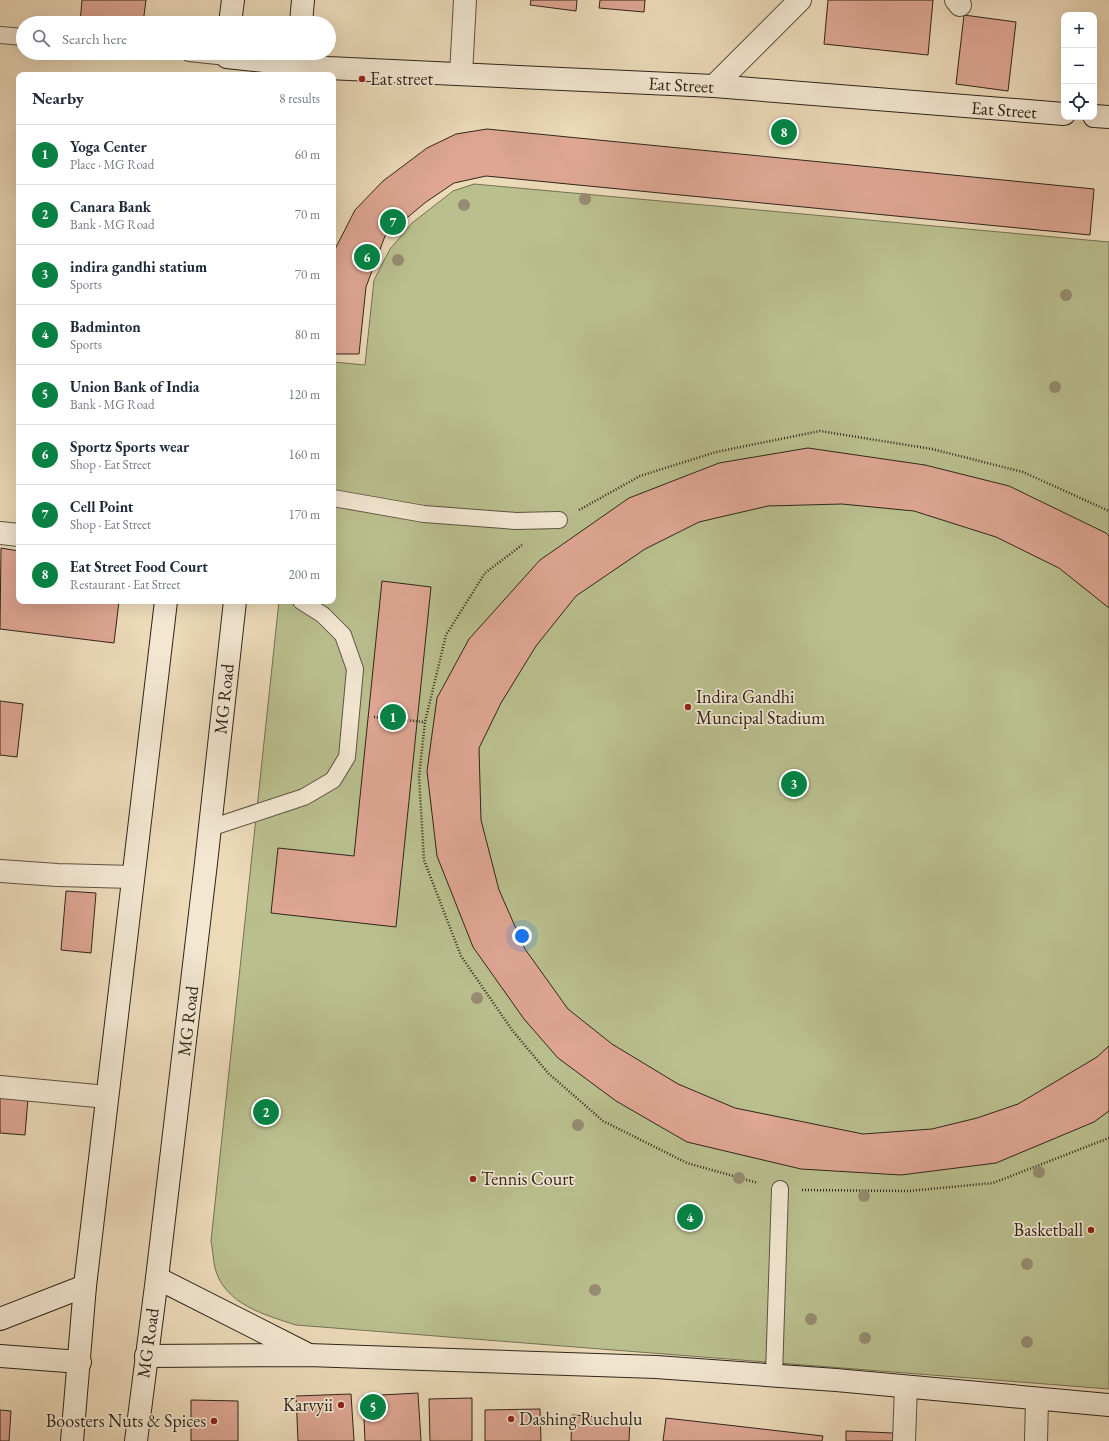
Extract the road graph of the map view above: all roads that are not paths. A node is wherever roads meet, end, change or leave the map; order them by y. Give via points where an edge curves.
1 (233, 0) edge
2 (303, 0) edge
3 (465, 0) edge
4 (800, 0) edge
5 (231, 16) edge
6 (302, 16) edge
7 (0, 35) edge
8 (16, 37) edge
9 (226, 62) edge
10 (297, 65) edge
11 (461, 74) junction
12 (714, 86) junction
13 (1061, 114) edge
14 (1097, 116) edge
15 (1109, 117) edge
16 (336, 499) edge
17 (559, 520) road end
18 (0, 533) edge
19 (16, 535) edge
20 (166, 604) edge
21 (235, 604) edge
22 (305, 604) edge
23 (210, 828) junction
24 (0, 871) edge
25 (133, 877) junction
26 (0, 1087) edge
27 (107, 1097) junction
28 (780, 1189) road end
29 (157, 1278) junction
30 (85, 1286) junction
31 (0, 1319) edge
32 (308, 1355) junction
33 (0, 1356) edge
34 (146, 1356) junction
35 (80, 1362) junction
36 (774, 1375) junction
37 (906, 1387) junction
38 (1037, 1399) junction
39 (1109, 1405) edge
40 (72, 1441) edge
41 (136, 1441) edge
42 (904, 1441) edge
43 (1036, 1441) edge

1 - 5 street
2 - 6 street
3 - 11 street
4 - 12 street
7 - 8 lane
9 - 10 street, Eat Street
10 - 11 street, Eat Street
11 - 12 street, Eat Street
12 - 13 street, Eat Street
14 - 15 street
16 - 17 lane via 424,514 516,522
18 - 19 street
20 - 25 street
21 - 23 street, MG Road
22 - 23 lane via 322,615 343,635 355,669 347,757 333,780 304,797
23 - 29 street, MG Road
24 - 25 street
25 - 27 street
26 - 27 street
27 - 30 street
28 - 36 lane
29 - 32 street
29 - 34 street, MG Road
30 - 31 street
30 - 35 street
32 - 34 street
32 - 36 street via 656,1367
33 - 35 street
34 - 41 street, MG Road
35 - 40 street
36 - 37 street
37 - 38 street
37 - 42 street
38 - 39 street
38 - 43 street

